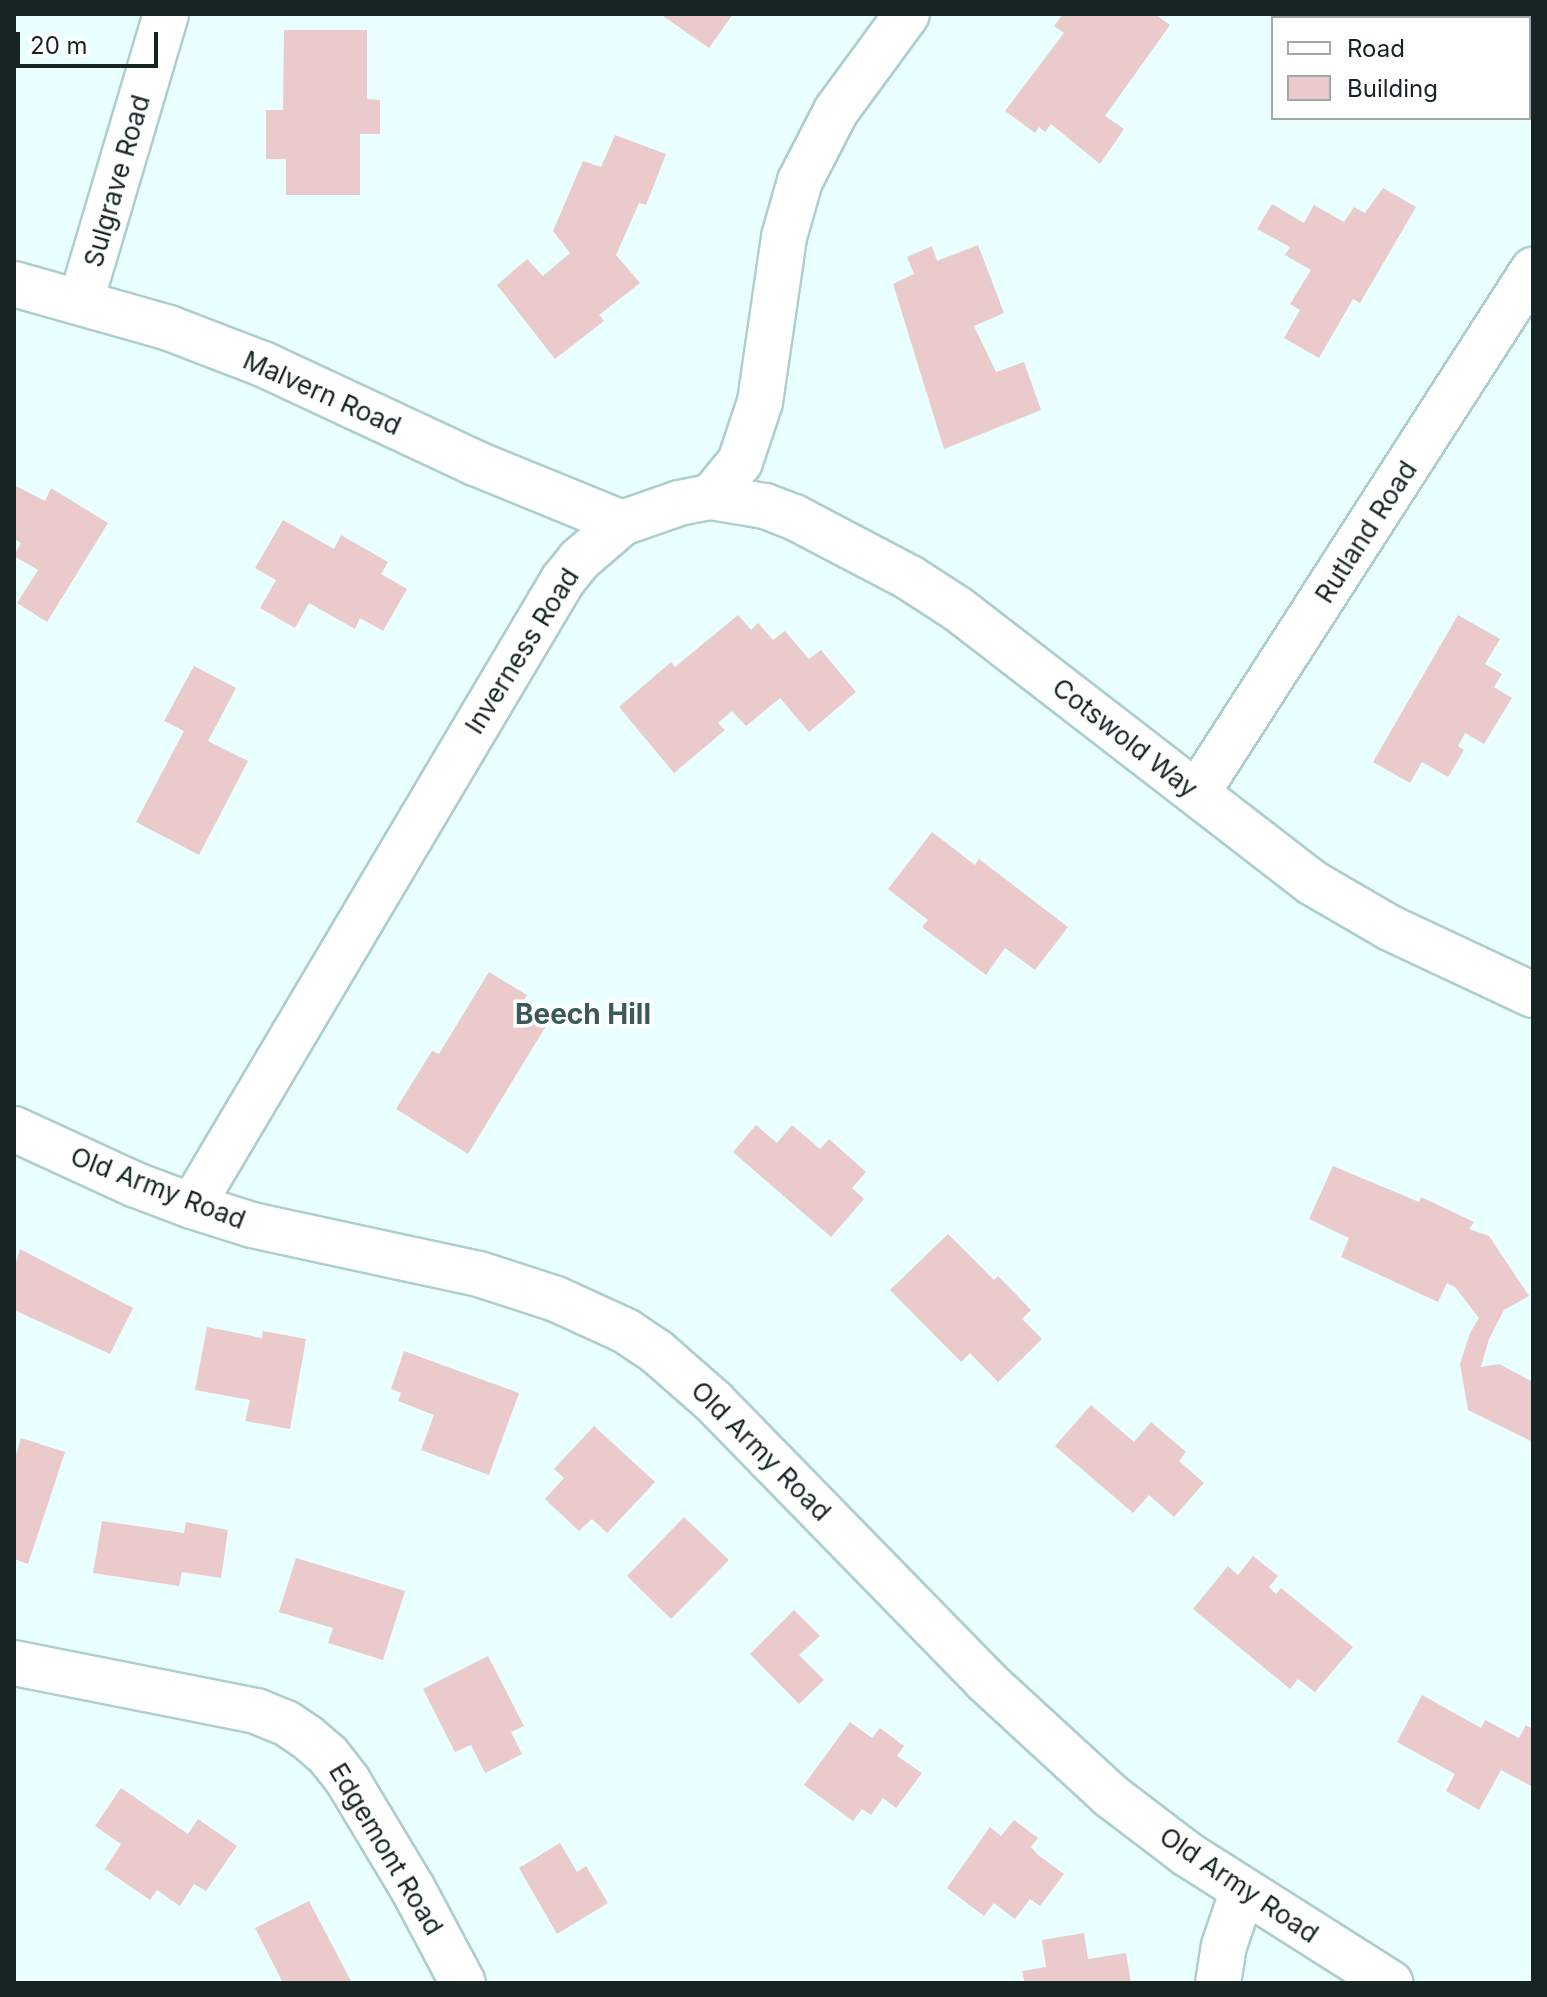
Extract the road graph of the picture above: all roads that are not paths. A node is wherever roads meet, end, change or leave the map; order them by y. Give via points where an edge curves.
1 (166, 14) edge
2 (907, 14) edge
3 (1533, 270) edge
4 (14, 284) edge
5 (81, 301) junction
6 (711, 497) junction
7 (622, 523) junction
8 (1197, 793) junction
9 (1533, 995) edge
10 (14, 1129) edge
11 (192, 1206) junction
12 (14, 1663) edge
13 (1243, 1890) junction
14 (463, 1983) edge
15 (1218, 1983) edge
16 (1390, 1983) edge

1 - 5 street, Sulgrave Road
2 - 6 street via 836,111 800,181 784,237 760,402 740,462
3 - 8 street, Rutland Road
4 - 5 street, Malvern Road
5 - 7 street, Malvern Road via 263,364 475,463
6 - 7 street, Inverness Road
6 - 8 street, Cotswold Way via 794,517 910,578
7 - 11 street, Inverness Road via 579,560 544,608
8 - 9 street, Cotswold Way via 1311,882 1390,928
10 - 11 street, Old Army Road
11 - 13 street, Old Army Road via 252,1225 479,1274 556,1299 626,1331 714,1402 1041,1734 1111,1796
12 - 14 street, Edgemont Road via 256,1711 307,1737 348,1781
13 - 15 street
13 - 16 street, Old Army Road

